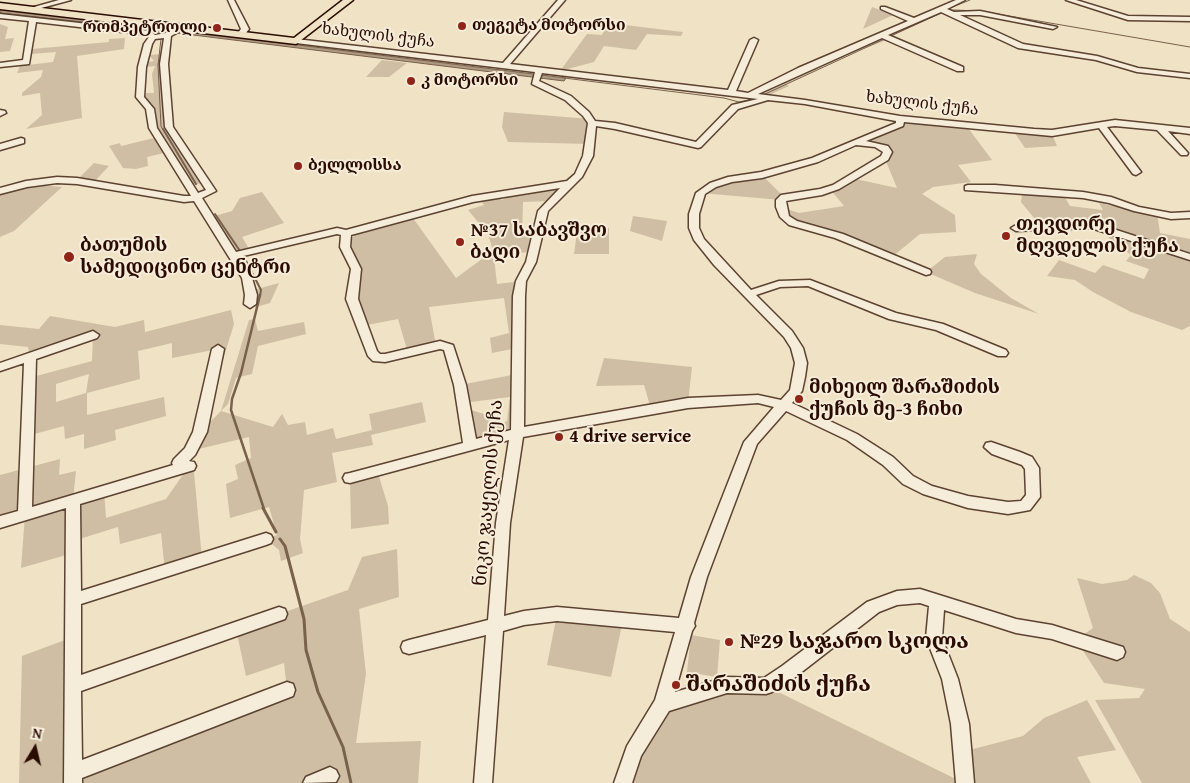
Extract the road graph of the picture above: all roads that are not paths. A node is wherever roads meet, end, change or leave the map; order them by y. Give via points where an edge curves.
1 (68, 0) edge
2 (231, 0) edge
3 (562, 0) edge
4 (962, 0) edge
5 (1069, 0) edge
6 (342, 2) edge
7 (0, 6) edge
8 (883, 8) dead end
9 (941, 9) junction
10 (30, 10) junction
11 (951, 13) junction
12 (0, 16) edge
13 (33, 19) junction
14 (1190, 19) edge
15 (84, 20) junction
16 (914, 21) junction
17 (1053, 27) dead end
18 (175, 32) junction
19 (240, 35) junction
20 (153, 37) junction
21 (887, 37) junction
22 (754, 40) dead end
23 (292, 41) junction
24 (0, 65) edge
25 (504, 67) junction
26 (960, 69) dead end
27 (537, 75) junction
28 (1190, 76) edge
29 (732, 93) junction
30 (752, 96) junction
31 (769, 98) junction
32 (900, 119) junction
33 (592, 123) junction
34 (1100, 124) junction
35 (1160, 128) junction
36 (1190, 131) edge
37 (21, 141) dead end
38 (855, 142) junction
39 (0, 147) edge
40 (1184, 153) dead end
41 (1136, 172) dead end
42 (572, 183) junction
43 (968, 188) dead end
44 (0, 191) edge
45 (195, 198) junction
46 (1190, 215) edge
47 (1016, 228) dead end
48 (346, 233) junction
49 (232, 256) junction
50 (1190, 257) edge
51 (926, 272) dead end
52 (749, 294) junction
53 (250, 304) dead end
54 (93, 336) dead end
55 (218, 349) dead end
56 (1002, 353) dead end
57 (30, 357) junction
58 (0, 367) edge
59 (784, 405) junction
60 (516, 433) junction
61 (470, 445) junction
62 (991, 446) dead end
63 (350, 478) dead end
64 (73, 500) junction
65 (25, 515) junction
66 (0, 522) edge
67 (266, 539) dead end
68 (73, 600) junction
69 (937, 601) junction
70 (279, 614) dead end
71 (497, 625) junction
72 (687, 626) junction
73 (409, 647) dead end
74 (1117, 652) dead end
75 (73, 686) junction
76 (287, 690) dead end
77 (663, 704) junction
78 (330, 776) dead end
79 (73, 777) edge
80 (312, 783) edge
81 (483, 783) edge
82 (623, 783) edge
83 (965, 783) edge

1 - 10 street
2 - 19 street via 245,29
3 - 25 street
4 - 9 street
5 - 14 street via 1128,18
6 - 23 main road
7 - 10 main road, ხახულის ქუჩა
8 - 16 street
9 - 11 street
9 - 16 street
10 - 15 main road, ხახულის ქუჩა
11 - 17 street via 980,13
11 - 28 street via 1020,46 1097,58 1137,70
12 - 13 street, ხახულის ქუჩა
13 - 15 street, ხახულის ქუჩა
13 - 24 street via 28,60
15 - 18 main road, ხახულის ქუჩა
15 - 20 street, ხახულის ქუჩა via 150,32
16 - 21 street
18 - 19 main road, ხახულის ქუჩა
18 - 20 street, ხახულის ქუჩა
18 - 45 street via 164,64 169,127 211,191
19 - 23 main road, ხახულის ქუჩა
20 - 45 street via 142,67 140,98 150,109 152,128
21 - 26 street
21 - 30 street via 801,70
22 - 29 street
23 - 25 street, ხახულის ქუჩა
25 - 27 street, ხახულის ქუჩა
27 - 29 street, ხახულის ქუჩა
27 - 33 street via 534,82 568,98
29 - 30 street, ხახულის ქუჩა
30 - 31 street, ხახულის ქუჩა
31 - 32 street, ხახულის ქუჩა
31 - 33 street via 734,107 698,145
32 - 34 street, ხახულის ქუჩა via 1052,133
32 - 38 street via 900,124
33 - 42 street, ნიკო ჯაყელის ქუჩა via 588,156
34 - 35 street, ხახულის ქუჩა
34 - 41 street
35 - 36 street, ხახულის ქუჩა
35 - 40 street
37 - 39 street
38 - 51 street via 877,145 888,152 885,158 836,187 784,197 781,207 785,217 793,223 839,236
38 - 52 street via 815,160 762,175 731,179 701,193 694,214 694,228 699,240
42 - 48 street via 472,199
42 - 60 street, ნიკო ჯაყელის ქუჩა via 543,212 531,262 521,281
43 - 46 street via 1083,195 1170,216
44 - 45 street via 57,180
45 - 49 street
47 - 50 street via 1092,225
48 - 49 street via 337,231
48 - 61 street via 345,247 356,269 352,299 372,353 377,358 385,358 440,345 449,348 460,385
49 - 53 street via 247,278
52 - 56 street via 779,284 810,283 893,316 939,327
52 - 59 street via 788,334 797,348 801,363 796,391
54 - 57 street
55 - 64 street via 200,432 179,463 189,466
57 - 58 street
57 - 65 street
59 - 60 street via 758,399 688,402
59 - 62 street via 852,437 888,461 908,480 928,490 968,502 1008,508 1026,506 1034,497 1032,468 1015,456
59 - 72 street via 751,442 699,577
60 - 61 street
60 - 71 street, ნიკო ჯაყელის ქუჩა via 503,523
61 - 63 street
64 - 65 street
64 - 68 street
65 - 66 street
67 - 68 street
68 - 75 street
69 - 74 street via 1016,626 1052,632
69 - 77 street via 920,596 897,598 873,606 766,686 727,685
69 - 83 street via 934,638 950,679 960,724
70 - 75 street
71 - 72 street via 558,614
71 - 73 street
71 - 81 street, ნიკო ჯაყელის ქუჩა
72 - 77 street
75 - 79 street
76 - 79 street
77 - 82 street via 633,752
78 - 80 street

